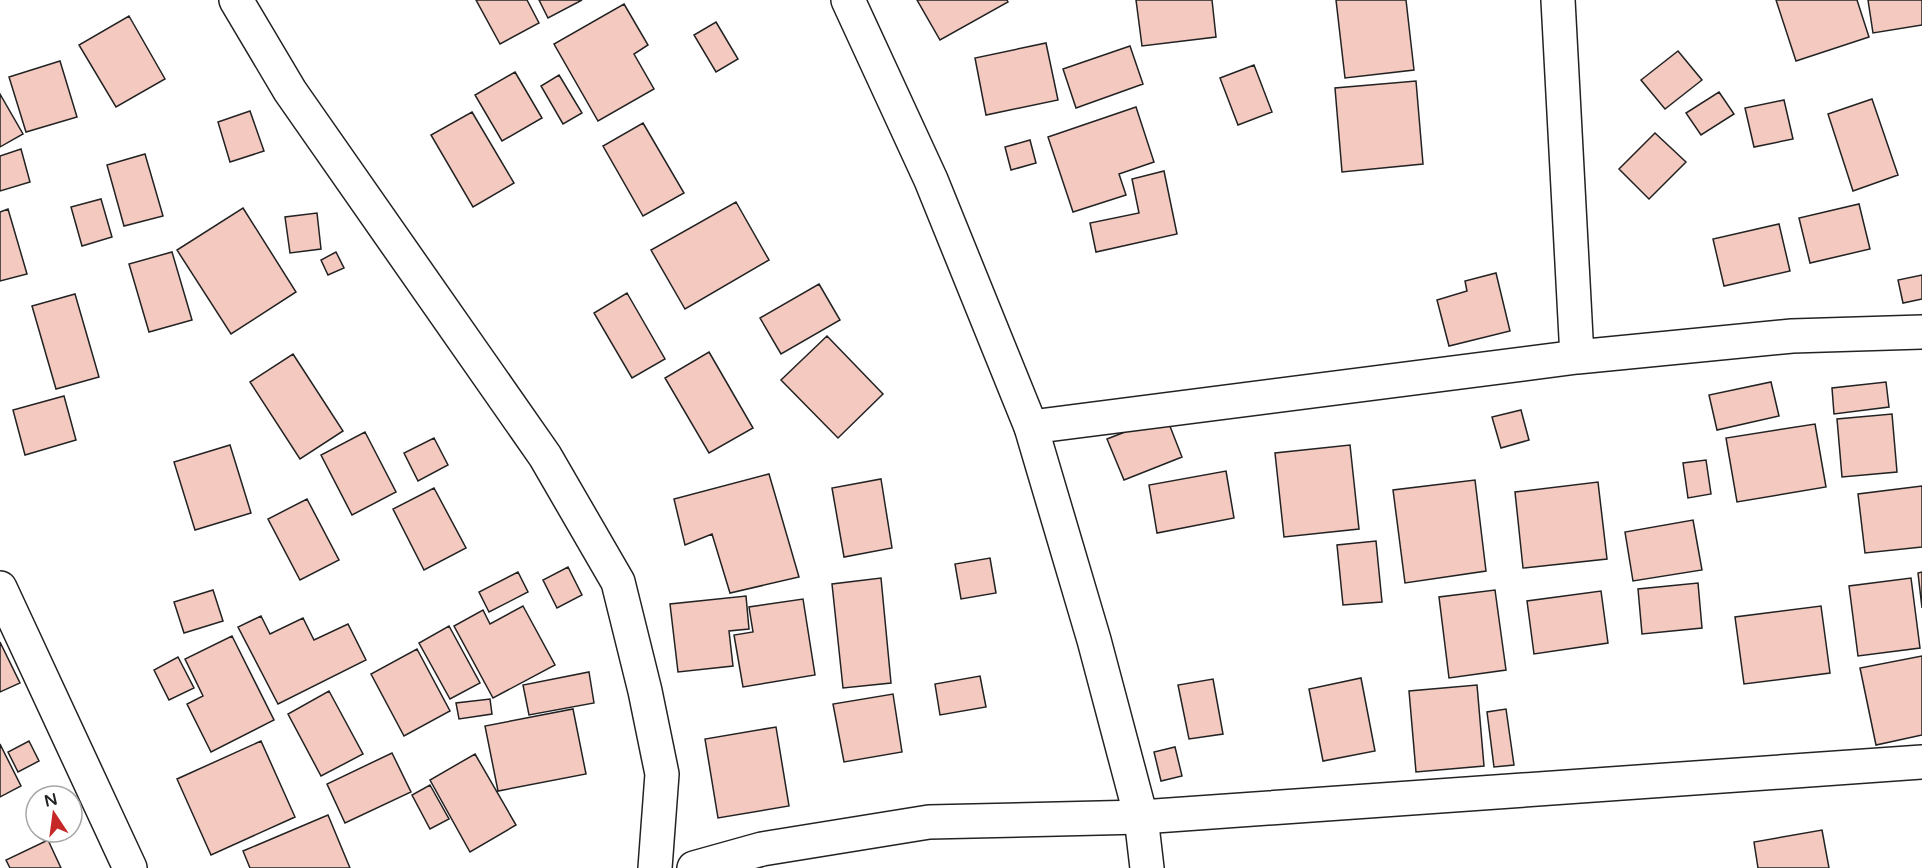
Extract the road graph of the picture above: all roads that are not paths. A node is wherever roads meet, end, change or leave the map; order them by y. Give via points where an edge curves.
1 (236, 0) edge
2 (848, 0) edge
3 (1558, 0) edge
4 (1922, 332) edge
5 (1577, 357) junction
6 (1031, 427) junction
7 (0, 588) edge
8 (1922, 762) edge
9 (1141, 817) junction
10 (130, 868) edge
11 (655, 868) edge
12 (694, 868) edge
13 (1148, 868) edge

1 - 11 street via 290,91 545,456 618,582 662,774
2 - 6 street via 931,180
3 - 5 street
4 - 5 street via 1791,336
5 - 6 street
6 - 9 street
7 - 10 street
8 - 9 street
9 - 12 street via 929,822 762,849
9 - 13 street

